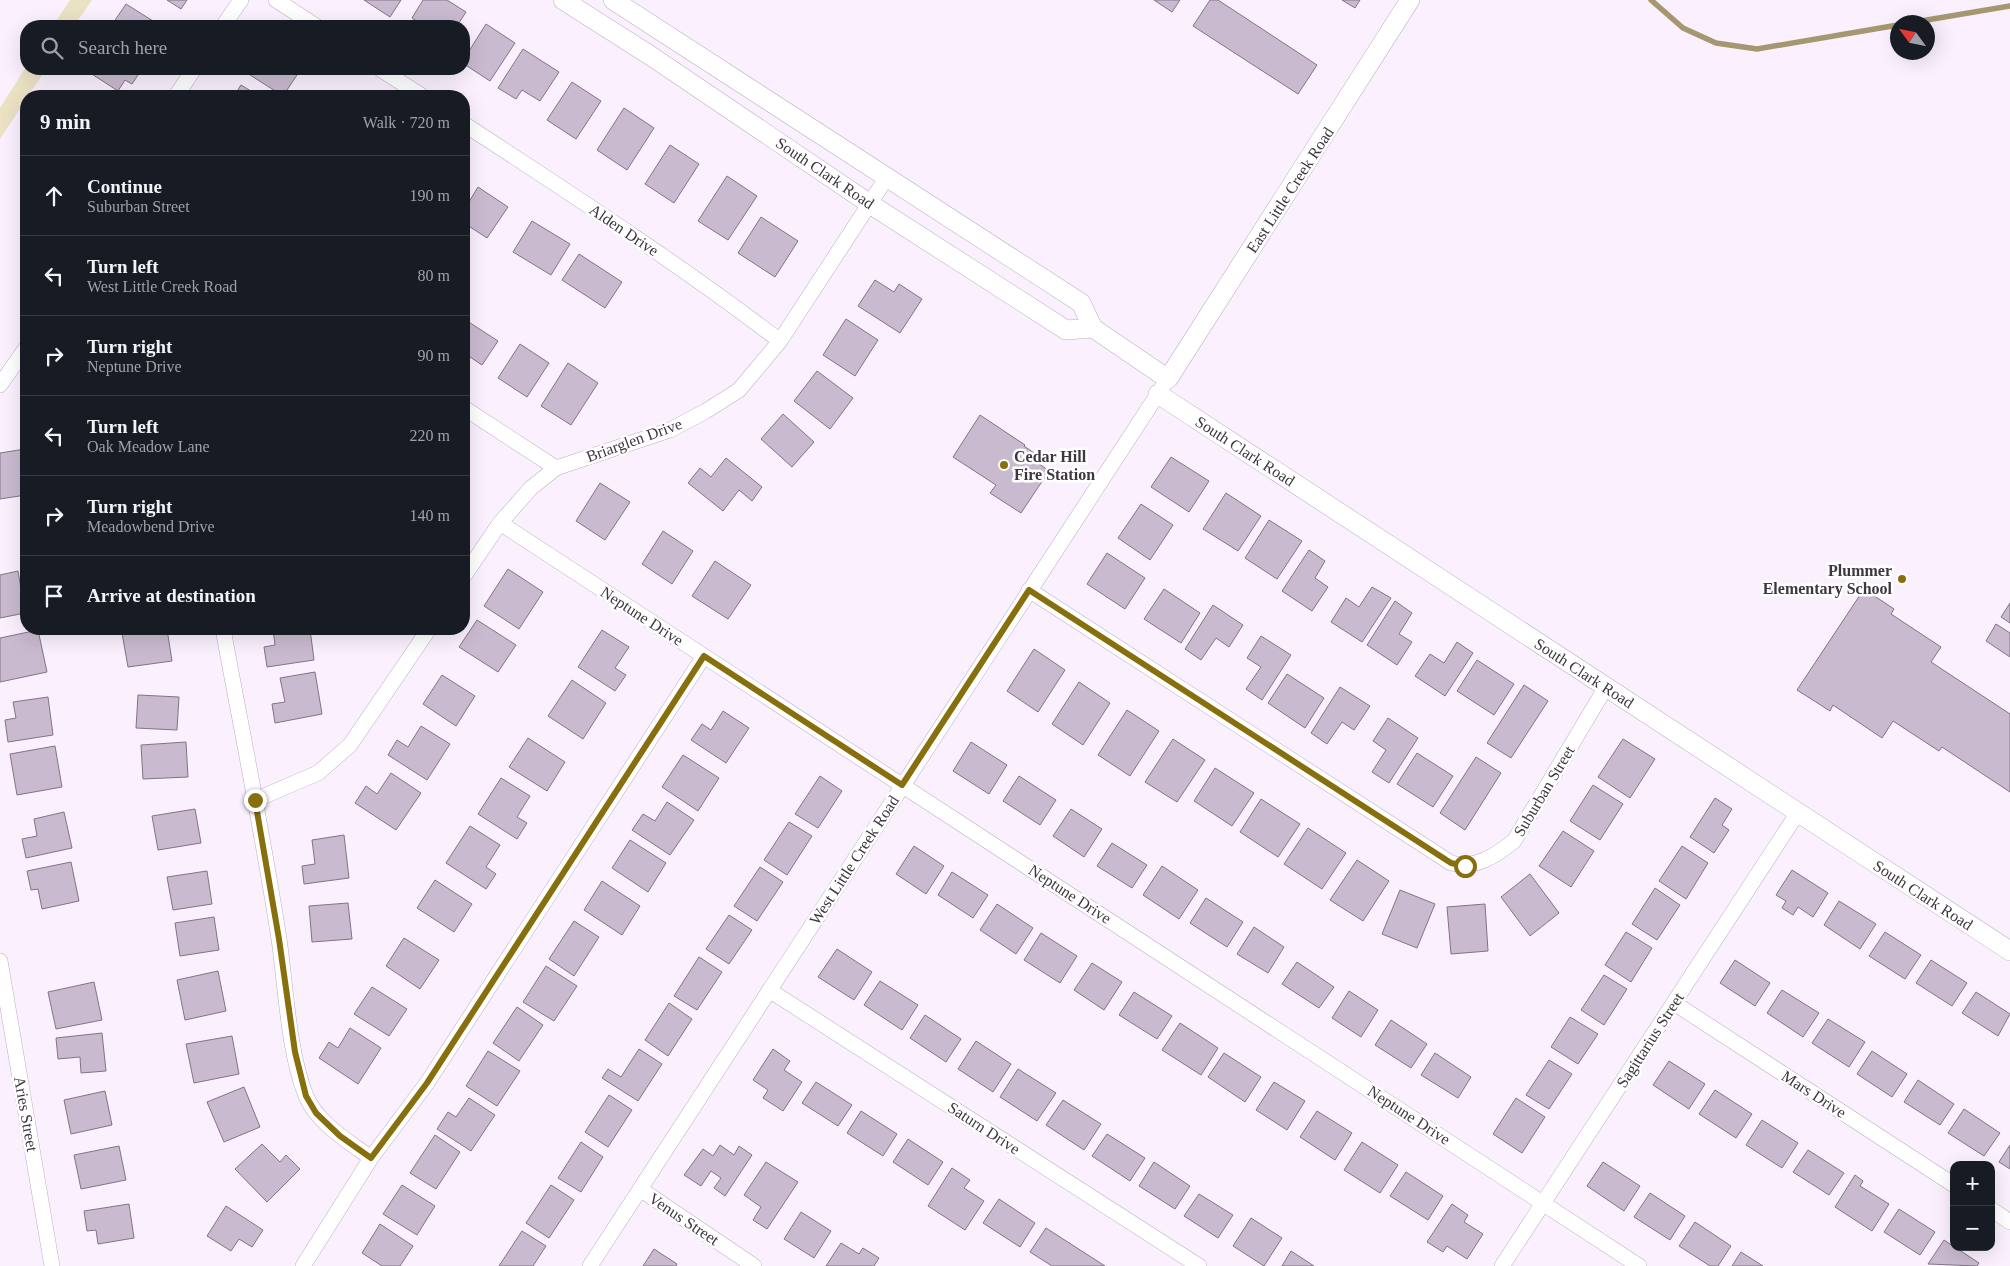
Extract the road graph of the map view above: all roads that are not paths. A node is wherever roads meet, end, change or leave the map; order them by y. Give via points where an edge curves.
1 (241, 0) edge
2 (276, 0) edge
3 (563, 0) edge
4 (613, 0) edge
5 (1410, 0) edge
6 (227, 20) edge
7 (307, 20) edge
8 (190, 75) edge
9 (389, 75) edge
10 (180, 90) edge
11 (413, 90) edge
12 (470, 128) edge
13 (887, 177) junction
14 (870, 204) junction
15 (1093, 328) junction
16 (780, 341) junction
17 (20, 357) edge
18 (1168, 379) junction
19 (0, 385) edge
20 (1158, 394) junction
21 (470, 412) edge
22 (556, 468) junction
23 (500, 523) junction
24 (470, 567) edge
25 (1029, 590) junction
26 (224, 635) edge
27 (425, 635) edge
28 (704, 656) junction
29 (1606, 687) junction
30 (902, 785) junction
31 (255, 800) junction
32 (1797, 814) junction
33 (2010, 951) edge
34 (0, 962) edge
35 (769, 990) junction
36 (1674, 1003) junction
37 (371, 1158) junction
38 (1950, 1182) edge
39 (640, 1189) junction
40 (1543, 1203) junction
41 (1995, 1212) edge
42 (2010, 1222) edge
43 (52, 1266) edge
44 (303, 1266) edge
45 (590, 1266) edge
46 (754, 1266) edge
47 (1199, 1266) edge
48 (1502, 1266) edge
49 (1639, 1266) edge

1 - 6 street
2 - 7 street
3 - 14 street, South Clark Road
4 - 13 street, South Clark Road
5 - 18 street, East Little Creek Road
8 - 10 street
9 - 11 street
12 - 16 street, Alden Drive via 722,296
13 - 14 street, Briarglen Drive
13 - 15 street, South Clark Road via 1081,303
14 - 15 street, South Clark Road via 1066,330
14 - 16 street, Briarglen Drive
15 - 18 street
16 - 22 street, Briarglen Drive via 739,390 706,411 670,430
17 - 19 street
18 - 20 street, West Little Creek Road
20 - 25 street, West Little Creek Road
20 - 29 street, South Clark Road
21 - 22 street
22 - 23 street, Briarglen Drive via 531,488
23 - 24 street, Briarglen Drive
23 - 28 street, Neptune Drive
25 - 29 street, Suburban Street via 1451,863 1465,866 1493,858 1514,841
25 - 30 street, West Little Creek Road
26 - 31 street
27 - 31 street via 350,745 318,773
28 - 30 street, Neptune Drive
28 - 37 street via 427,1083
29 - 32 street, South Clark Road
30 - 35 street, West Little Creek Road
30 - 40 street, Neptune Drive
31 - 37 street via 295,1052 306,1096 316,1113 340,1136
32 - 33 street, South Clark Road
32 - 36 street, Sagittarius Street
34 - 43 street, Aries Street
35 - 39 street, West Little Creek Road
35 - 47 street, Saturn Drive
36 - 38 street, Mars Drive
36 - 40 street, Sagittarius Street
37 - 44 street
39 - 45 street, West Little Creek Road
39 - 46 street, Venus Street
40 - 48 street, Sagittarius Street
40 - 49 street, Neptune Drive
41 - 42 street

